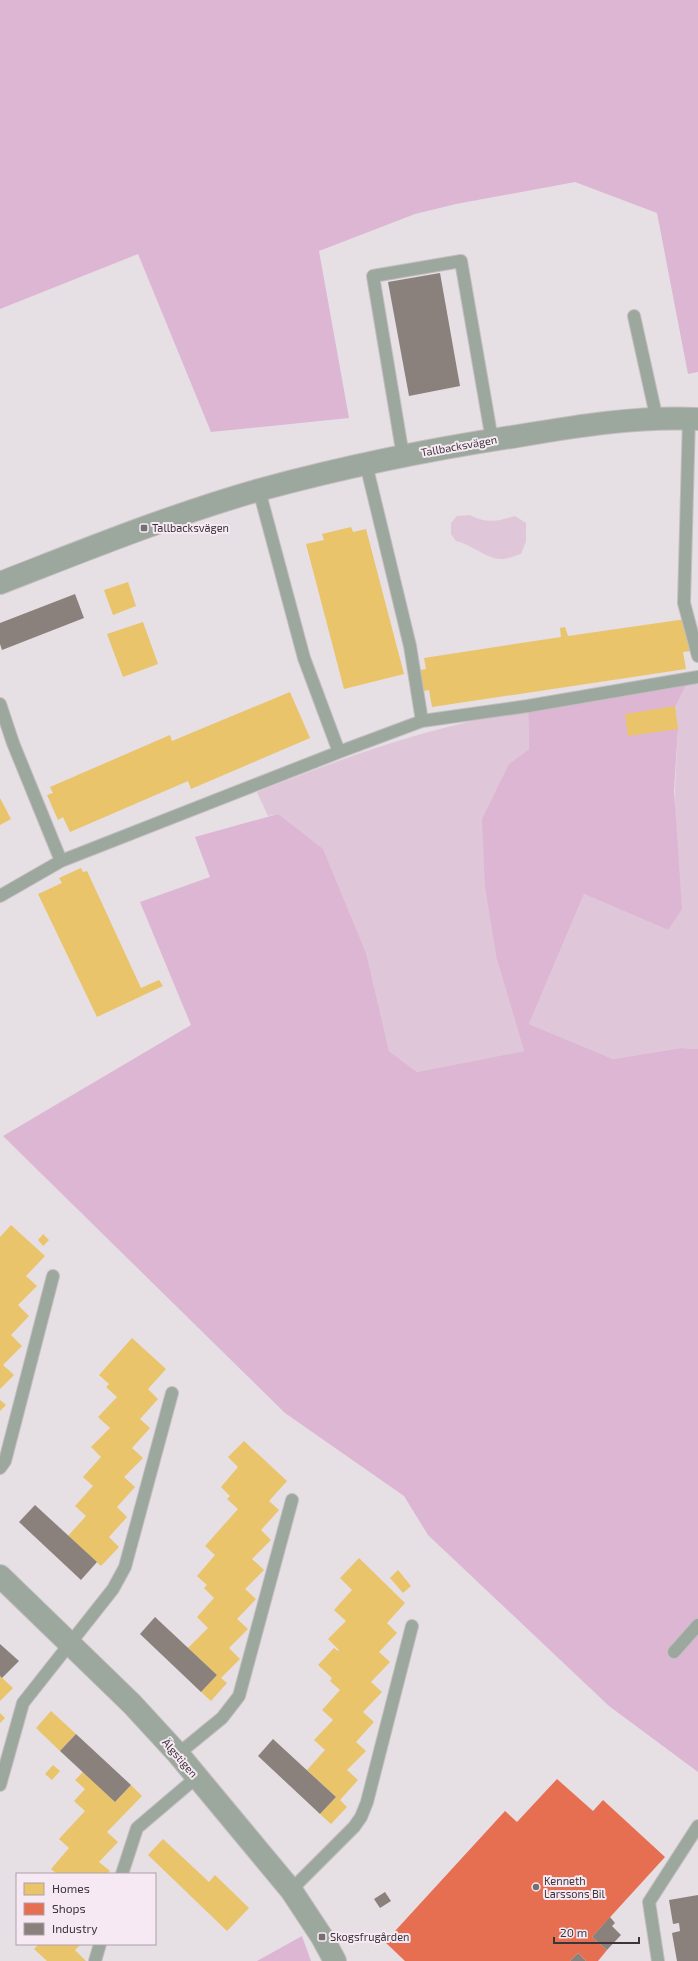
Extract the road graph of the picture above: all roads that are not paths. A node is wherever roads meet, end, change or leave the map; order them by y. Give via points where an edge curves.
1 (634, 316) dead end
2 (694, 418) edge
3 (657, 420) junction
4 (492, 440) junction
5 (403, 456) junction
6 (366, 464) junction
7 (259, 490) junction
8 (0, 583) edge
9 (698, 656) edge
10 (698, 677) edge
11 (0, 704) edge
12 (422, 721) junction
13 (339, 752) junction
14 (61, 861) junction
15 (0, 896) edge
16 (53, 1276) dead end
17 (172, 1393) dead end
18 (0, 1468) edge
19 (292, 1500) dead end
20 (0, 1576) edge
21 (698, 1625) edge
22 (412, 1626) dead end
23 (71, 1643) junction
24 (674, 1652) dead end
25 (178, 1754) junction
26 (197, 1777) junction
27 (0, 1785) edge
28 (698, 1826) edge
29 (122, 1873) edge
30 (291, 1890) junction
31 (100, 1945) edge
32 (95, 1961) edge
33 (335, 1961) edge
34 (658, 1961) edge

1 - 3 lane
2 - 3 street, Tallbacksvägen
2 - 9 lane via 684,603
3 - 4 street, Tallbacksvägen via 587,425
4 - 5 street, Tallbacksvägen
4 - 5 lane via 461,261 373,276
5 - 6 street, Tallbacksvägen
6 - 7 street, Tallbacksvägen
6 - 12 lane via 410,646
7 - 8 street, Tallbacksvägen via 144,528
7 - 13 lane via 304,658
10 - 12 lane
11 - 14 lane via 13,743
12 - 13 lane
13 - 14 lane
14 - 15 lane
16 - 18 lane via 5,1461
17 - 23 lane via 125,1567 113,1589
19 - 25 lane via 239,1696 222,1718
20 - 23 street, Älgstigen
21 - 24 lane
22 - 30 lane via 361,1817
23 - 25 street, Älgstigen
23 - 27 lane via 23,1703
25 - 26 street, Älgstigen
26 - 29 lane via 137,1828
26 - 30 street, Älgstigen
28 - 34 lane via 649,1902
30 - 33 street, Älgstigen
31 - 32 lane

